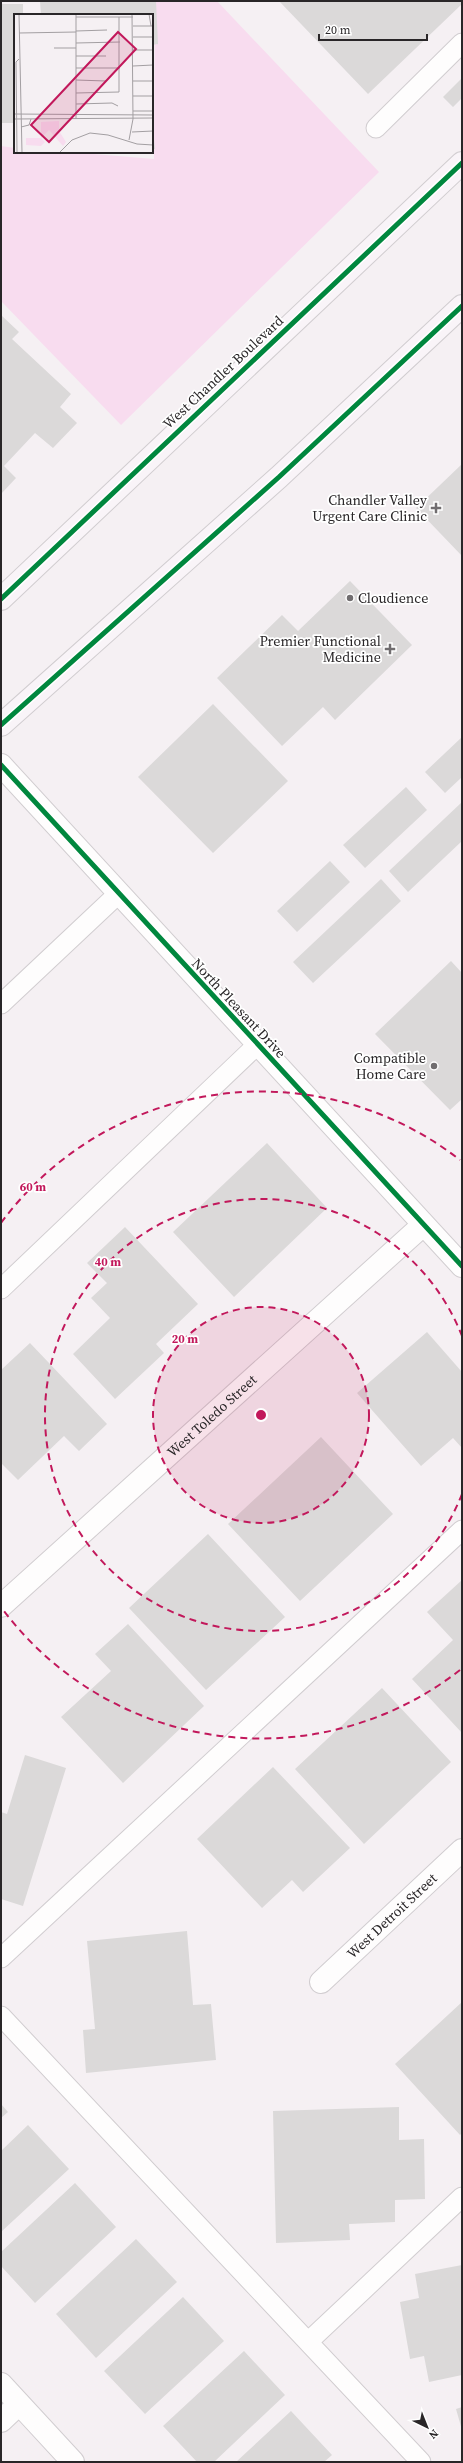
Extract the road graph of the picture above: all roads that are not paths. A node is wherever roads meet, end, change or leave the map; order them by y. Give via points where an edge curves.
1 (462, 43) edge
2 (376, 128) dead end
3 (462, 163) edge
4 (462, 306) edge
5 (1, 598) edge
6 (1, 725) edge
7 (1, 765) edge
8 (118, 894) junction
9 (1, 1004) edge
10 (257, 1046) junction
11 (423, 1225) junction
12 (462, 1266) edge
13 (1, 1289) edge
14 (462, 1530) edge
15 (1, 1606) edge
16 (462, 1850) edge
17 (1, 1958) edge
18 (321, 1982) dead end
19 (1, 2016) edge
20 (462, 2197) edge
21 (308, 2342) junction
22 (1, 2384) edge
23 (19, 2404) junction
24 (1, 2421) edge
25 (73, 2462) edge
26 (421, 2462) edge

1 - 2 lane
3 - 5 main road, West Chandler Boulevard
4 - 6 main road via 279,477
7 - 8 street, North Pleasant Drive
8 - 9 lane
8 - 10 street, North Pleasant Drive
10 - 11 street, North Pleasant Drive
10 - 13 lane
11 - 12 street, North Pleasant Drive
11 - 15 street, West Toledo Street
14 - 17 lane
16 - 18 street, West Detroit Street
19 - 21 lane
20 - 21 lane
21 - 26 lane
22 - 23 street
23 - 24 street
23 - 25 street

